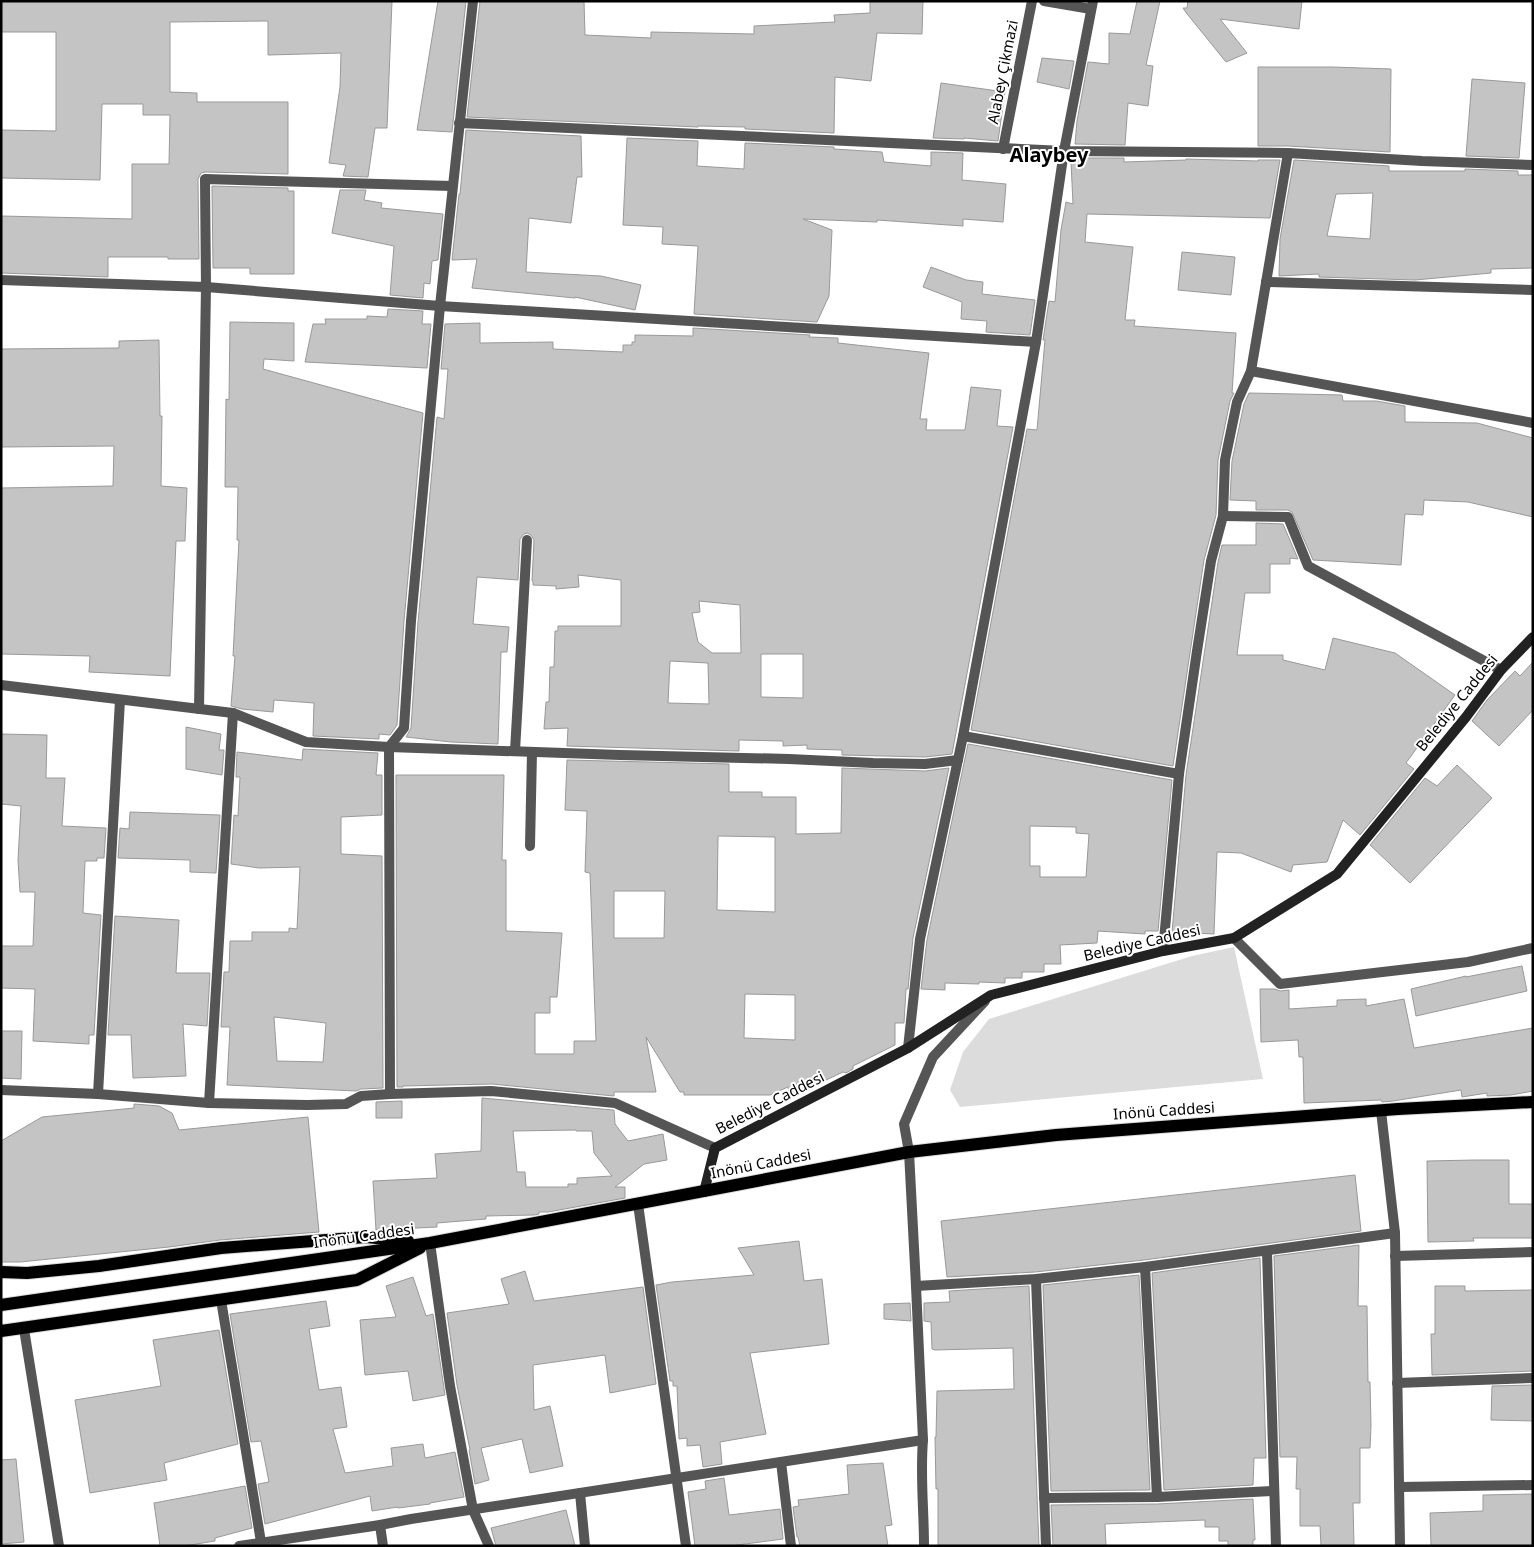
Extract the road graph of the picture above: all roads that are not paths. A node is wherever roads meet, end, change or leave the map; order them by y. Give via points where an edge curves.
1 (473, 1) edge
2 (1032, 1) edge
3 (1044, 1) edge
4 (1092, 5) edge
5 (459, 123) junction
6 (1003, 148) junction
7 (1064, 151) junction
8 (1288, 153) junction
9 (1533, 165) edge
10 (452, 186) junction
11 (1, 280) edge
12 (1266, 282) junction
13 (206, 287) junction
14 (1533, 290) edge
15 (440, 306) junction
16 (1036, 342) junction
17 (1251, 371) junction
18 (1533, 423) edge
19 (1223, 516) junction
20 (527, 540) dead end
21 (1533, 637) edge
22 (1501, 670) junction
23 (1, 685) edge
24 (120, 700) junction
25 (199, 709) junction
26 (233, 713) junction
27 (963, 736) junction
28 (389, 747) junction
29 (515, 751) junction
30 (532, 752) junction
31 (958, 760) junction
32 (1179, 774) junction
33 (530, 846) dead end
34 (1234, 938) junction
35 (1533, 948) edge
36 (1163, 951) junction
37 (991, 995) junction
38 (908, 1048) junction
39 (1, 1090) edge
40 (98, 1094) junction
41 (390, 1094) junction
42 (1533, 1102) edge
43 (210, 1103) junction
44 (1381, 1111) junction
45 (715, 1148) junction
46 (909, 1152) junction
47 (704, 1192) junction
48 (638, 1204) junction
49 (1395, 1233) junction
50 (430, 1243) junction
51 (1267, 1252) junction
52 (1533, 1252) edge
53 (1395, 1256) junction
54 (1145, 1267) junction
55 (1, 1272) edge
56 (1036, 1279) junction
57 (916, 1286) junction
58 (221, 1300) junction
59 (1, 1305) edge
60 (24, 1329) junction
61 (1, 1331) edge
62 (1533, 1378) edge
63 (1397, 1383) junction
64 (923, 1440) junction
65 (781, 1462) junction
66 (676, 1478) junction
67 (1533, 1485) edge
68 (1399, 1487) junction
69 (1274, 1491) junction
70 (580, 1493) junction
71 (1157, 1497) junction
72 (1044, 1498) junction
73 (473, 1510) junction
74 (380, 1525) junction
75 (261, 1542) junction
76 (60, 1546) edge
77 (239, 1546) edge
78 (383, 1546) edge
79 (489, 1546) edge
80 (585, 1546) edge
81 (686, 1546) edge
82 (791, 1546) edge
83 (924, 1546) edge
84 (1046, 1546) edge
85 (1276, 1546) edge
86 (1400, 1546) edge

1 - 5 street
2 - 6 street, Alabey Çikmazi
3 - 4 street
4 - 7 street
5 - 6 street
5 - 10 street
6 - 7 street
7 - 8 street
7 - 16 street
8 - 9 street
8 - 12 street
10 - 13 street via 205,179
10 - 15 street
11 - 13 street
12 - 14 street
12 - 17 street
13 - 15 street
13 - 25 street
15 - 16 street
15 - 28 street via 404,728
16 - 27 street
17 - 18 street
17 - 19 street via 1237,402 1225,460
19 - 22 street via 1288,517 1308,566
19 - 32 street via 1211,561
20 - 29 street
21 - 22 street, Belediye Caddesi
22 - 34 street, Belediye Caddesi via 1337,874
23 - 24 street
24 - 25 street
24 - 40 street
25 - 26 street
26 - 28 street via 306,742
26 - 43 street
27 - 31 street
27 - 32 street
28 - 29 street
28 - 41 street
29 - 30 street
30 - 31 street via 925,764
30 - 33 street
31 - 38 street via 920,939
32 - 36 street
34 - 35 street via 1280,984 1468,962
34 - 36 street, Belediye Caddesi
36 - 37 street, Belediye Caddesi
37 - 38 street, Belediye Caddesi
37 - 46 street via 933,1057 904,1124
38 - 45 street, Belediye Caddesi
39 - 40 street
40 - 43 street
41 - 43 street via 361,1096 346,1104
41 - 45 street via 491,1091 615,1103
42 - 44 main road, Inönü Caddesi
44 - 46 main road, Inönü Caddesi via 1056,1135
44 - 49 street
45 - 47 street, Belediye Caddesi
46 - 47 main road, Inönü Caddesi
46 - 57 street
47 - 48 main road, Inönü Caddesi
48 - 50 main road, Inönü Caddesi
48 - 66 street
49 - 51 street
49 - 53 street
50 - 55 main road via 366,1237 221,1248 90,1267
50 - 58 main road via 357,1280
50 - 59 main road, Inönü Caddesi
50 - 73 street via 450,1386
51 - 54 street
51 - 69 street
52 - 53 street
53 - 63 street
54 - 56 street
54 - 71 street
56 - 57 street
56 - 72 street
57 - 64 street
58 - 60 main road
58 - 75 street
60 - 61 main road
60 - 76 street
62 - 63 street
63 - 68 street
64 - 65 street
64 - 83 street
65 - 66 street
65 - 82 street
66 - 70 street
66 - 81 street
67 - 68 street
68 - 86 street
69 - 71 street
69 - 85 street
70 - 73 street
70 - 80 street
71 - 72 street
72 - 84 street
73 - 74 street
73 - 79 street
74 - 75 street
74 - 78 street
75 - 77 street

